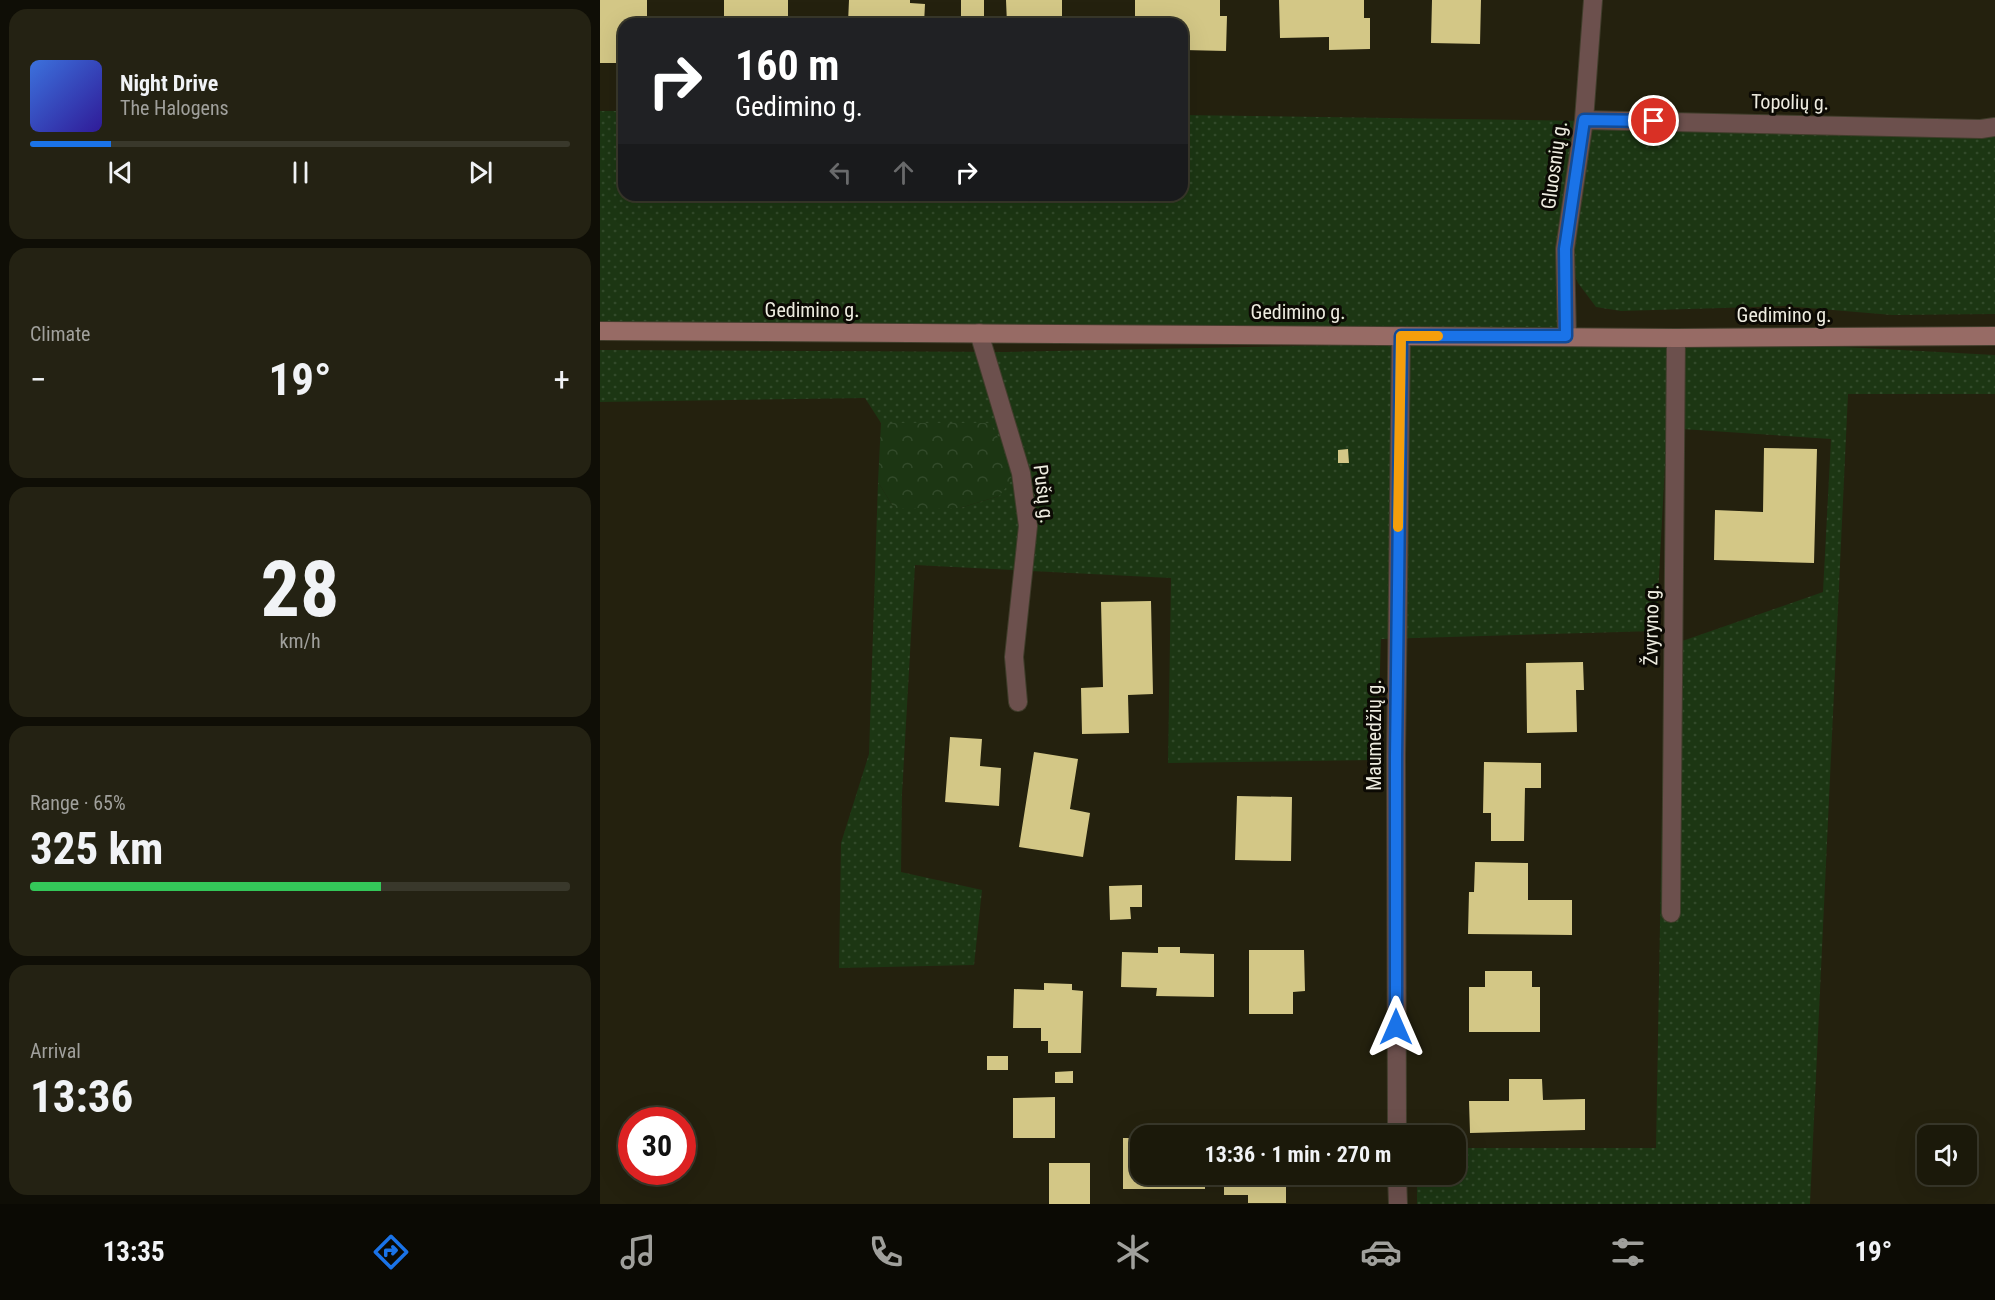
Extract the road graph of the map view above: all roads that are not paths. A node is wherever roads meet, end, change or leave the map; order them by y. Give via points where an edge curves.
1 (1593, 0) edge
2 (1584, 120) junction
3 (1995, 127) edge
4 (600, 331) edge
5 (979, 333) junction
6 (1401, 336) junction
7 (1566, 336) junction
8 (1995, 336) edge
9 (1676, 338) junction
10 (1018, 702) dead end
11 (1671, 913) dead end
12 (1397, 1125) edge
13 (1397, 1185) edge
14 (1398, 1204) edge

1 - 2 street, Gluosnių g.
2 - 3 street, Topolių g.
2 - 7 street, Gluosnių g. via 1565,249
4 - 5 main road, Gedimino g.
5 - 6 main road, Gedimino g.
5 - 10 street, Pušų g. via 1021,473 1028,526 1014,657
6 - 7 main road, Gedimino g.
6 - 12 street, Maumedžių g.
7 - 9 main road, Gedimino g.
8 - 9 main road, Gedimino g.
9 - 11 street, Žvyryno g.
13 - 14 street

